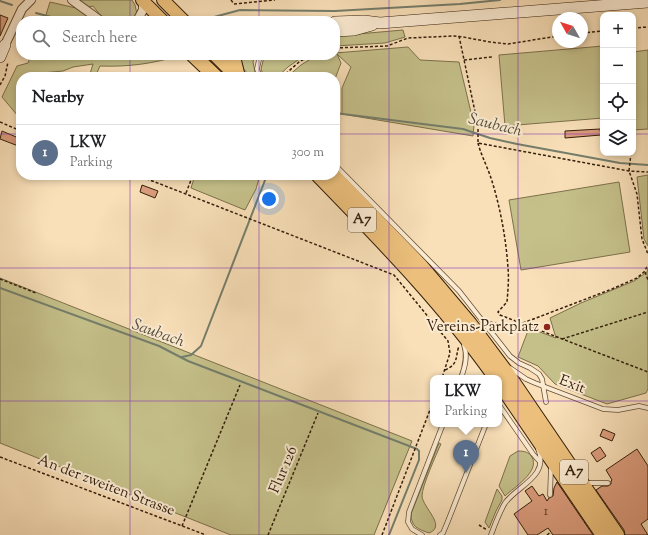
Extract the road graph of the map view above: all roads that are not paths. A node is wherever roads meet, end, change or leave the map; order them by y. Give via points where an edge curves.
1 (31, 0) edge
2 (72, 0) edge
3 (143, 0) edge
4 (163, 0) edge
5 (613, 2) edge
6 (648, 2) edge
7 (19, 16) edge
8 (94, 16) edge
9 (140, 16) edge
10 (158, 16) edge
11 (177, 16) edge
12 (340, 22) edge
13 (16, 23) edge
14 (380, 23) junction
15 (340, 31) edge
16 (2, 52) edge
17 (197, 60) edge
18 (221, 60) edge
19 (234, 60) edge
20 (259, 60) edge
21 (211, 72) edge
22 (233, 72) edge
23 (237, 72) edge
24 (258, 72) edge
25 (340, 170) edge
26 (323, 180) edge
27 (338, 180) edge
28 (463, 340) junction
29 (495, 356) junction
30 (462, 375) edge
31 (493, 375) edge
32 (543, 386) junction
33 (502, 388) edge
34 (546, 402) dead end
35 (648, 408) edge
36 (502, 410) edge
37 (521, 425) junction
38 (442, 427) edge
39 (485, 427) edge
40 (535, 445) dead end
41 (546, 460) junction
42 (582, 483) junction
43 (608, 483) dead end
44 (550, 495) dead end
45 (422, 535) edge
46 (440, 535) edge
47 (491, 535) edge
48 (603, 535) edge
49 (617, 535) edge

1 - 7 street
2 - 8 street
3 - 9 street via 143,10
3 - 10 main road
4 - 11 main road
5 - 6 street
5 - 14 street
12 - 14 street
13 - 16 street
14 - 15 street
17 - 21 highway
18 - 22 highway
19 - 23 highway
20 - 24 lane
25 - 32 lane via 459,292 510,356 539,374
26 - 28 highway, A7 via 406,265 440,304
27 - 29 highway, A7 via 433,279
28 - 30 lane via 467,351
28 - 31 highway, A7
29 - 32 lane, Exit via 521,376
29 - 42 highway, A7
32 - 34 lane
32 - 35 lane, Exit via 603,409 618,410 639,406
33 - 37 highway, A7
36 - 37 lane
37 - 41 highway, A7
38 - 45 lane via 409,512 408,522 412,529
39 - 46 lane via 448,521
40 - 41 lane
41 - 44 lane
41 - 47 lane via 535,476 506,503
41 - 48 highway, A7
42 - 43 lane
42 - 49 highway, A7

